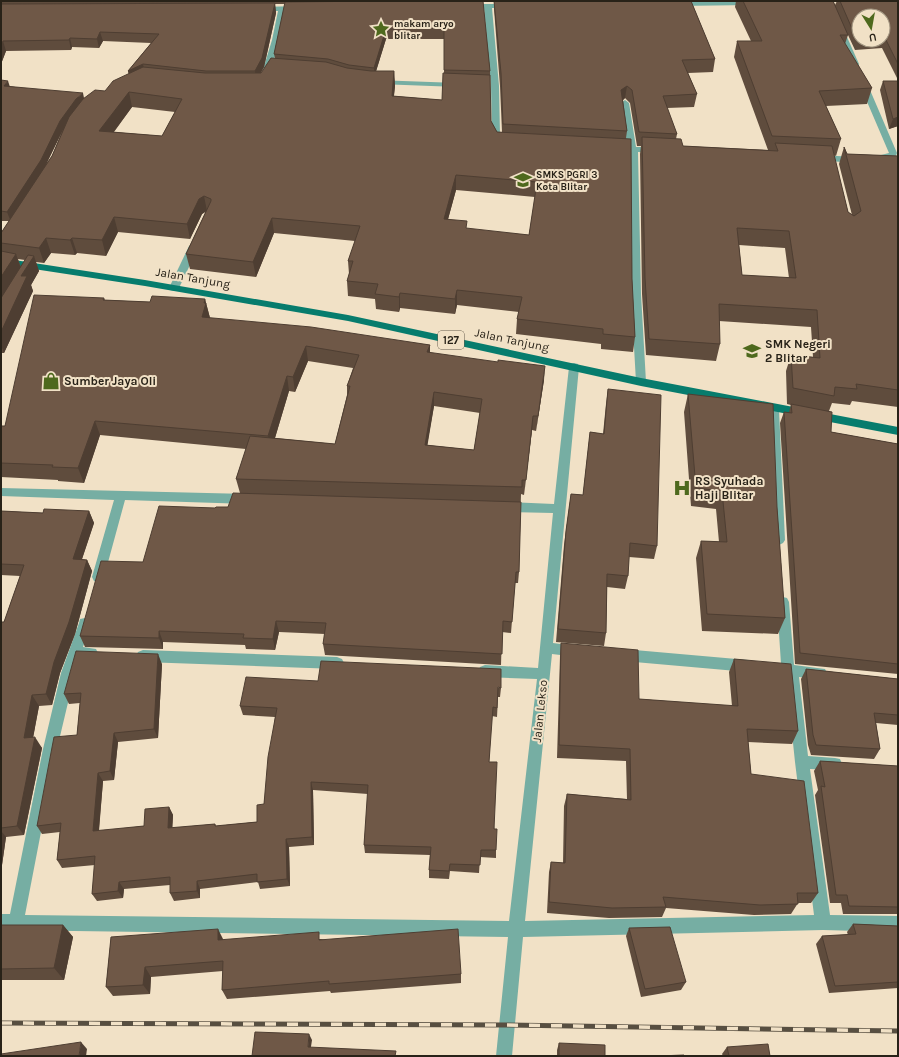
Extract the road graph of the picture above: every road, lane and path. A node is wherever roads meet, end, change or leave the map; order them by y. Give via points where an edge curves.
1 (762, 3) edge
2 (668, 4) edge
3 (457, 6) edge
4 (488, 6) junction
5 (520, 6) edge
6 (282, 8) junction
7 (307, 8) edge
8 (253, 9) edge
9 (834, 17) edge
10 (373, 81) edge
11 (262, 83) edge
12 (466, 86) edge
13 (625, 103) dead end
14 (507, 143) edge
15 (608, 148) edge
16 (633, 149) junction
17 (665, 151) edge
18 (808, 158) edge
19 (199, 235) edge
20 (1, 261) edge
21 (174, 288) junction
22 (574, 367) junction
23 (641, 382) junction
24 (773, 407) junction
25 (898, 431) edge
26 (1, 492) edge
27 (121, 495) junction
28 (256, 499) edge
29 (496, 507) edge
30 (559, 509) junction
31 (780, 555) edge
32 (94, 590) edge
33 (783, 593) edge
34 (88, 612) edge
35 (546, 648) junction
36 (593, 652) edge
37 (75, 653) junction
38 (102, 654) edge
39 (609, 654) edge
40 (131, 655) edge
41 (349, 664) edge
42 (790, 670) junction
43 (475, 671) edge
44 (544, 674) junction
45 (832, 674) edge
46 (802, 762) junction
47 (850, 765) edge
48 (8, 922) edge
49 (823, 922) junction
50 (898, 924) edge
51 (516, 929) junction
52 (504, 1056) edge

1 - 2 street
3 - 4 street
4 - 5 street
4 - 14 street via 491,86 497,140 500,143
6 - 7 street
6 - 8 street
6 - 11 street via 272,68
9 - 18 street via 888,133 893,151 892,156 887,158 833,163
10 - 12 street
13 - 16 street
15 - 16 street
16 - 17 street
16 - 23 street
19 - 21 street
20 - 21 main road, Jalan Tanjung / 127 via 27,269
21 - 22 main road, Jalan Tanjung / 127 via 348,318
22 - 23 main road, Jalan Tanjung / 127
22 - 30 street, Jalan Lekso
23 - 24 main road, Jalan Tanjung / 127
24 - 25 main road, Jalan Tanjung / 127
24 - 31 street
26 - 27 street
27 - 28 street
27 - 32 street
29 - 30 street
30 - 35 street, Jalan Lekso
33 - 42 street
34 - 37 street
35 - 36 street
35 - 44 street, Jalan Lekso
37 - 38 street
37 - 48 street
39 - 42 street
40 - 41 street
42 - 45 street
42 - 46 street
43 - 44 street
44 - 51 street, Jalan Lekso
46 - 47 street
46 - 49 street
48 - 51 street
49 - 50 street
49 - 51 street
51 - 52 street, Jalan Lekso

